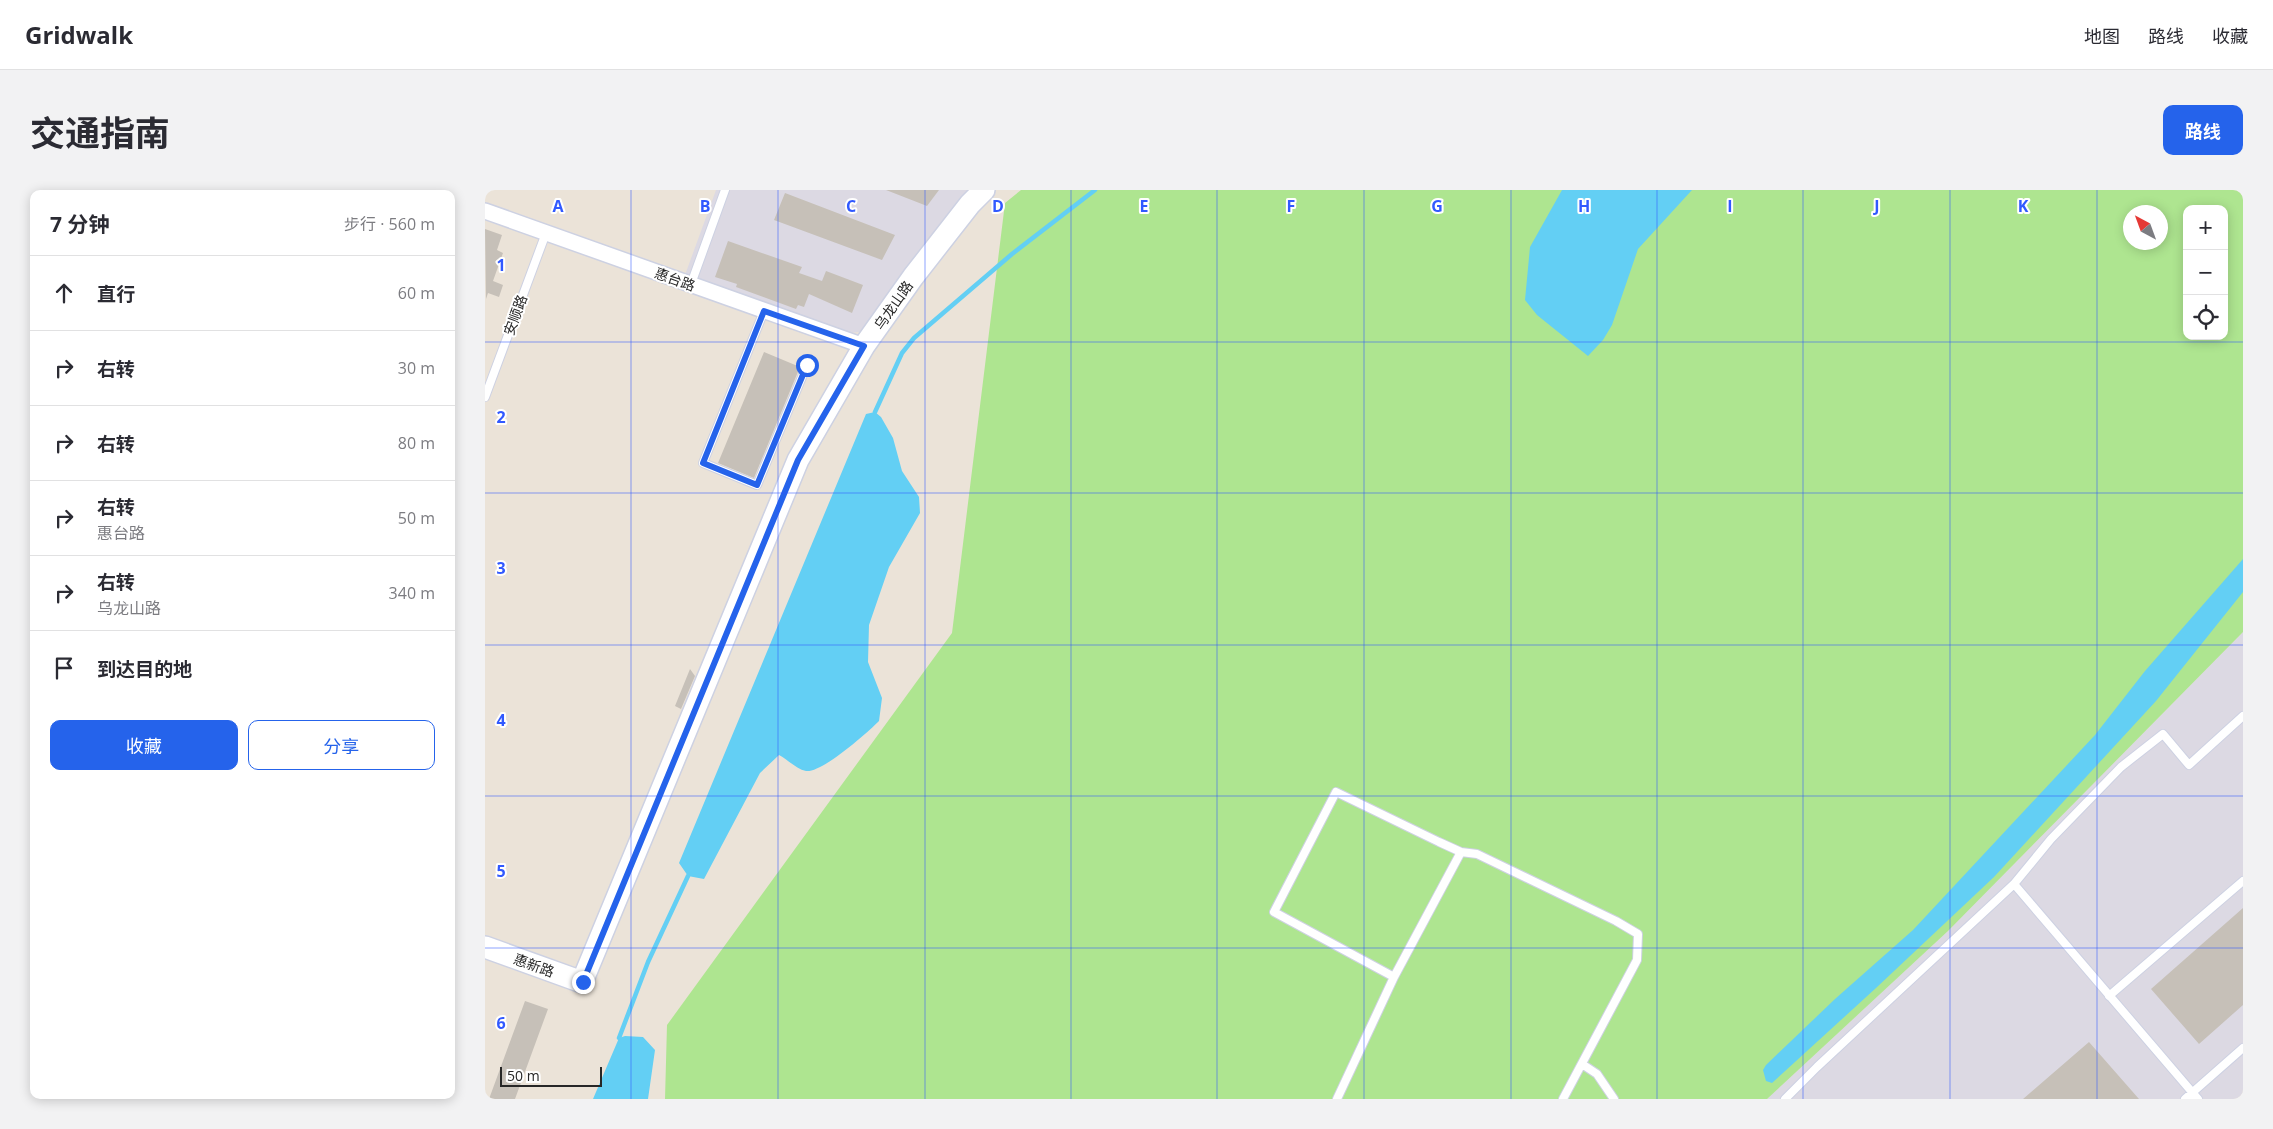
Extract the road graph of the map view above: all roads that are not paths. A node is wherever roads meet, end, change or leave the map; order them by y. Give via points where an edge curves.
1 (725, 190) edge
2 (984, 190) edge
3 (485, 211) edge
4 (546, 233) junction
5 (691, 284) junction
6 (764, 311) junction
7 (864, 346) junction
8 (807, 365) dead end
9 (489, 377) edge
10 (485, 397) edge
11 (2243, 716) edge
12 (1461, 852) junction
13 (2243, 881) edge
14 (2014, 884) junction
15 (485, 947) edge
16 (1394, 977) junction
17 (583, 982) joint
18 (2109, 996) junction
19 (2243, 1048) edge
20 (1582, 1064) junction
21 (2193, 1092) junction
22 (1337, 1099) edge
23 (1563, 1099) edge
24 (1614, 1099) edge
25 (1785, 1099) edge
26 (2185, 1099) edge
27 (2198, 1099) edge

1 - 5 lane
2 - 7 street, 乌龙山路 via 913,277
3 - 4 street, 惠台路
4 - 5 street, 惠台路
4 - 9 lane, 安顺路
5 - 6 street, 惠台路
6 - 7 street, 惠台路
6 - 8 lane via 703,463 757,485
7 - 17 street, 乌龙山路 via 798,460
9 - 10 lane, 安顺路
11 - 14 lane via 2189,765 2163,734 2121,767 2051,839
12 - 16 lane
12 - 16 lane via 1336,792 1274,912
12 - 20 lane via 1477,854 1638,934 1637,960
13 - 18 lane
14 - 18 lane
14 - 25 lane
15 - 17 street, 惠新路
16 - 22 lane
18 - 21 lane
19 - 21 lane
20 - 23 lane
20 - 24 lane via 1597,1074
21 - 26 lane
21 - 27 lane

